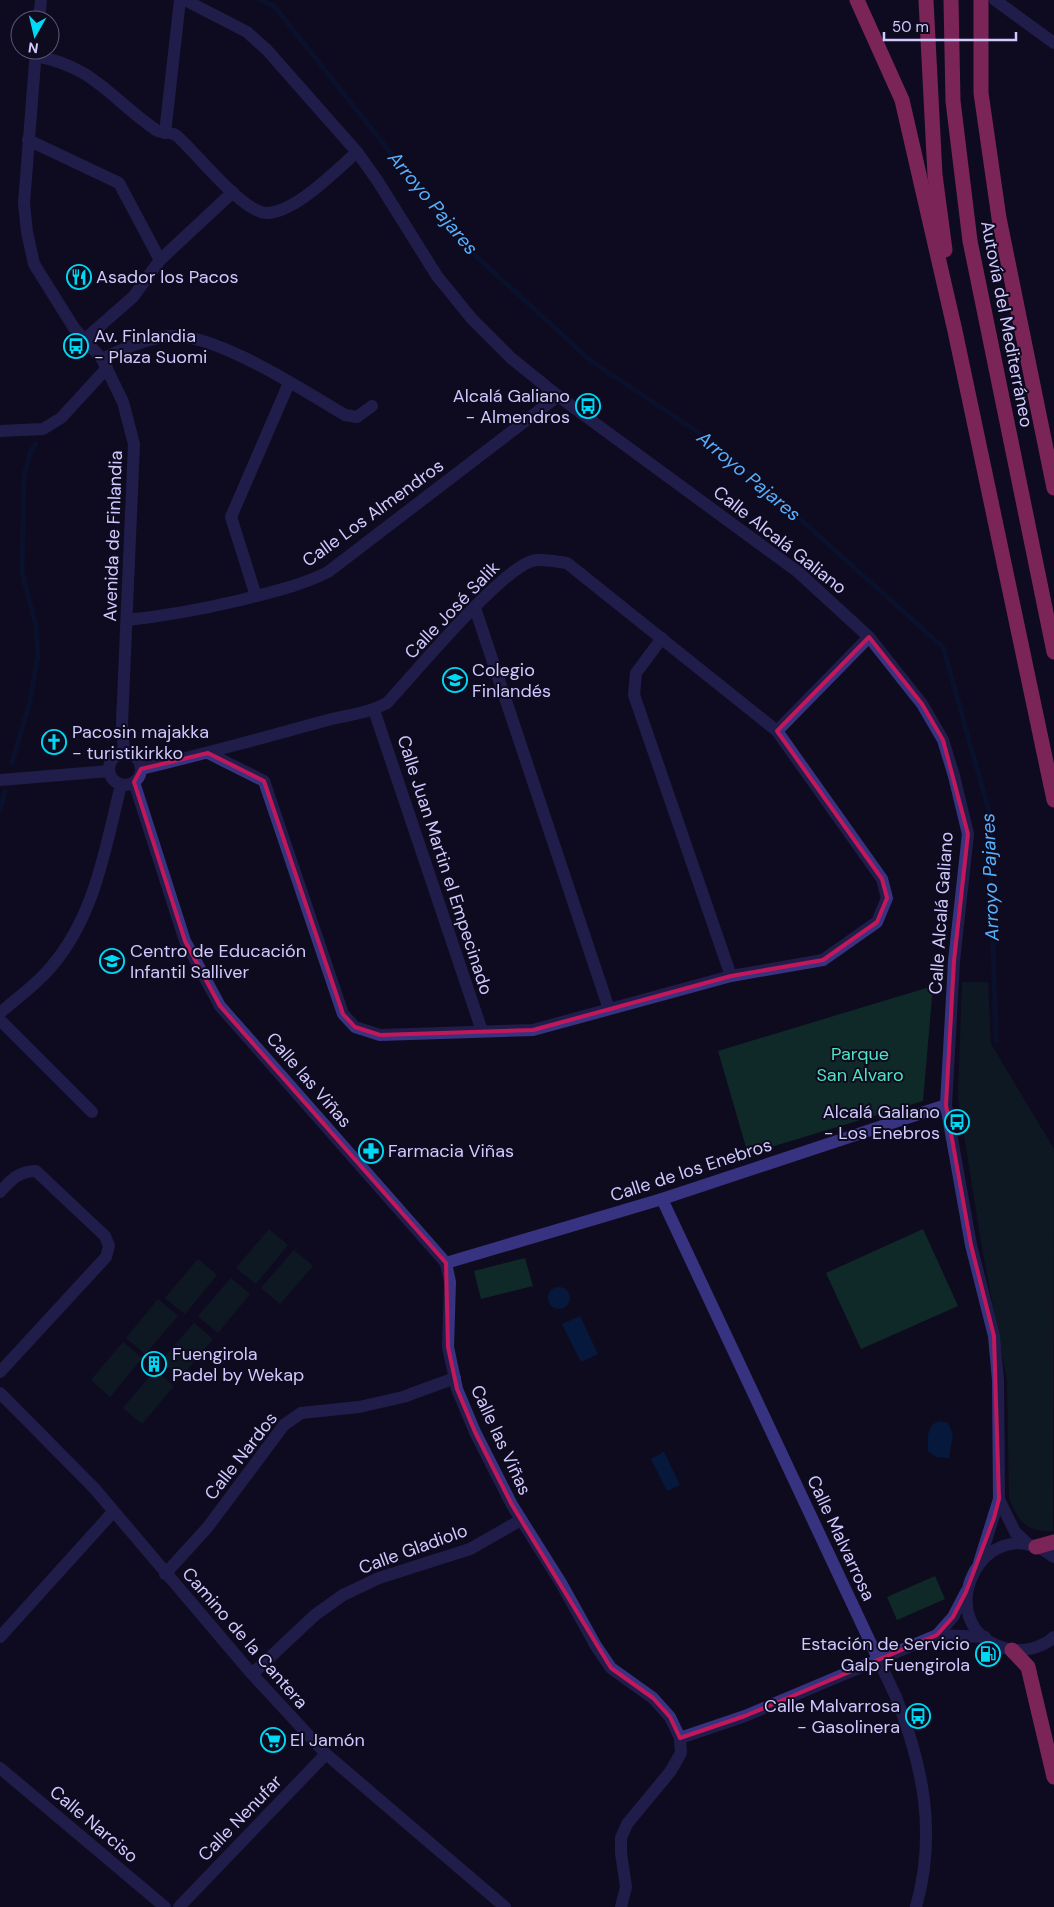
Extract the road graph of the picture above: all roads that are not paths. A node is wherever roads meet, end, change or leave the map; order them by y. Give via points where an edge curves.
1 (180, 0) edge
2 (185, 0) edge
3 (857, 0) edge
4 (926, 0) edge
5 (951, 0) edge
6 (981, 0) edge
7 (995, 0) edge
8 (1054, 43) edge
9 (35, 60) edge
10 (56, 60) edge
11 (165, 132) junction
12 (28, 140) junction
13 (357, 152) junction
14 (233, 192) junction
15 (160, 260) junction
16 (955, 331) junction
17 (85, 339) junction
18 (104, 364) junction
19 (289, 383) junction
20 (558, 396) junction
21 (372, 406) dead end
22 (0, 431) edge
23 (1054, 488) edge
24 (256, 596) junction
25 (475, 608) junction
26 (127, 620) junction
27 (662, 638) junction
28 (869, 638) junction
29 (1054, 652) edge
30 (374, 710) junction
31 (777, 731) junction
32 (124, 753) junction
33 (208, 753) junction
34 (141, 769) junction
35 (109, 772) junction
36 (0, 780) edge
37 (134, 782) junction
38 (121, 785) junction
39 (1054, 800) edge
40 (732, 976) junction
41 (609, 1009) junction
42 (0, 1013) edge
43 (0, 1020) edge
44 (482, 1031) junction
45 (946, 1105) junction
46 (92, 1112) dead end
47 (0, 1192) edge
48 (662, 1199) junction
49 (446, 1263) junction
50 (0, 1372) edge
51 (455, 1378) junction
52 (0, 1393) edge
53 (999, 1499) junction
54 (113, 1512) junction
55 (521, 1520) junction
56 (1054, 1542) edge
57 (1033, 1546) junction
58 (1054, 1557) edge
59 (979, 1563) junction
60 (165, 1574) junction
61 (966, 1592) junction
62 (937, 1635) junction
63 (0, 1637) edge
64 (985, 1637) junction
65 (1054, 1637) edge
66 (1012, 1650) junction
67 (878, 1658) junction
68 (252, 1674) junction
69 (680, 1738) junction
70 (326, 1754) junction
71 (0, 1768) edge
72 (1054, 1777) edge
73 (165, 1907) edge
74 (179, 1907) edge
75 (504, 1907) edge
76 (621, 1907) edge
77 (916, 1907) edge

1 - 11 street
2 - 13 street, Calle Alcalá Galiano via 247,32 267,50
3 - 16 highway via 902,100
4 - 16 highway via 935,175
5 - 29 highway, Autovía del Mediterráneo via 953,101 970,241
6 - 23 highway, Autovía del Mediterráneo via 981,93 998,218
7 - 8 street
9 - 12 street, Avenida de Finlandia
10 - 11 street via 99,82 158,132
11 - 14 street via 175,134
12 - 15 street via 119,183
12 - 17 street, Avenida de Finlandia via 24,203 34,264 74,328
13 - 14 street via 289,208 266,213 246,206
13 - 20 street, Calle Alcalá Galiano via 437,276 472,319
14 - 15 street
15 - 17 street via 132,297
16 - 39 highway
17 - 18 street, Avenida de Finlandia
18 - 19 street via 123,349 159,338 194,338 245,358
18 - 22 street via 61,418 43,429
18 - 26 street, Avenida de Finlandia via 123,402 134,444
19 - 21 street via 345,415 357,417
19 - 24 street via 230,517
20 - 24 street, Calle Los Almendros via 328,572 302,585
20 - 28 street, Calle Alcalá Galiano via 798,572
24 - 26 street, Calle Los Almendros via 176,615
25 - 27 street, Calle José Salik via 512,572 533,560 567,563
25 - 30 street, Calle José Salik via 386,703
25 - 41 street
26 - 32 street, Avenida de Finlandia via 122,723
27 - 31 street, Calle José Salik
27 - 40 street via 636,673 634,695
28 - 31 street
28 - 45 street, Calle Alcalá Galiano via 922,704 943,740 968,834 954,961
30 - 33 street, Calle José Salik
30 - 44 street, Calle Juan Martin el Empecinado
31 - 40 street, Calle José Salik via 882,879 887,898 877,922 823,960
32 - 34 street via 139,760
32 - 35 street via 110,763
33 - 34 street, Calle José Salik
33 - 44 street, Calle José Salik via 264,781 344,1014 355,1027 380,1035
34 - 37 street via 140,777
35 - 36 street
35 - 38 street
37 - 38 street
37 - 49 street, Calle las Viñas via 185,941 220,1006
38 - 42 street via 93,896 75,935 50,968
40 - 41 street, Calle José Salik
41 - 44 street, Calle José Salik via 532,1030
43 - 46 street
45 - 48 street, Calle de los Enebros
45 - 53 street, Calle Alcalá Galiano via 971,1245 994,1336 998,1380
47 - 50 street via 25,1171 36,1171 105,1236 109,1246 106,1257
48 - 49 street, Calle de los Enebros
48 - 67 street, Calle Malvarrosa
49 - 51 street, Calle las Viñas via 450,1282 448,1347
51 - 55 street, Calle las Viñas via 475,1432
51 - 60 street, Calle Nardos via 403,1397 360,1407 301,1413 284,1425 207,1528
52 - 54 street, Camino de la Cantera via 94,1488
53 - 57 street, Calle Alcalá Galiano via 1011,1526
53 - 59 street, Calle Alcalá Galiano
54 - 60 street, Camino de la Cantera
54 - 63 street
55 - 68 street, Calle Gladiolo via 470,1549 379,1578 342,1596 315,1615
55 - 69 street, Calle las Viñas via 611,1668 653,1698 670,1717
56 - 57 highway
57 - 58 street
57 - 59 street via 1015,1544 1002,1547
59 - 61 street, Calle Alcalá Galiano
60 - 68 street, Camino de la Cantera
61 - 62 street, Calle Alcalá Galiano via 953,1617
61 - 64 street via 970,1617
62 - 64 street
62 - 67 street
64 - 66 street
65 - 66 street via 1032,1649
66 - 72 highway via 1028,1667
67 - 69 street via 745,1716
67 - 77 street, Calle Malvarrosa via 912,1739 923,1784 926,1833
68 - 70 street, Camino de la Cantera
69 - 76 street via 681,1753 670,1772 627,1824 621,1838 626,1887
70 - 74 street, Calle Nenufar
70 - 75 street, Camino de la Cantera
71 - 73 street, Calle Narciso

